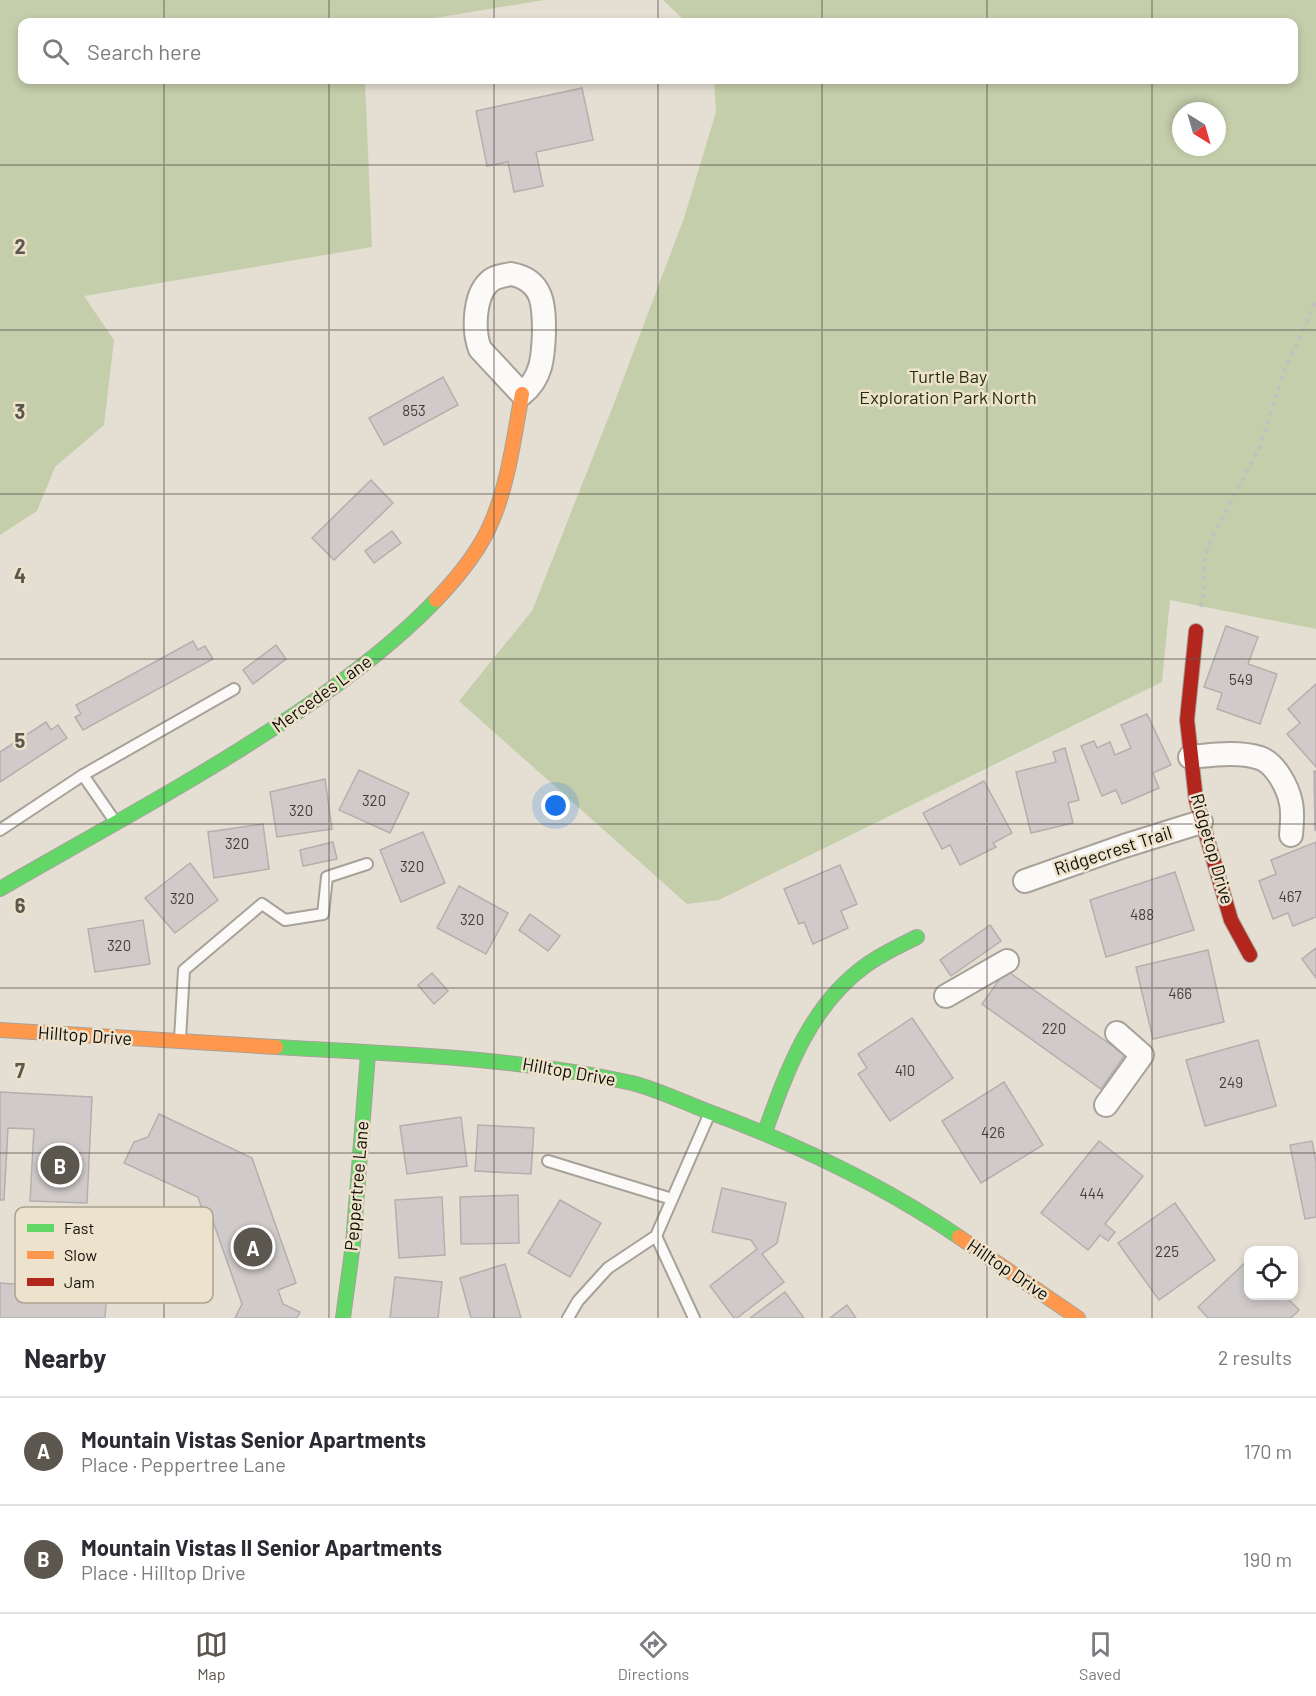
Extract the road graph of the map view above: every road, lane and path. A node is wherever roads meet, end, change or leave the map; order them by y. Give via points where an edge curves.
1 (1316, 301) edge
2 (522, 393) junction
3 (1196, 631) joint
4 (234, 689) dead end
5 (1190, 757) junction
6 (83, 776) junction
7 (1201, 822) junction
8 (116, 823) junction
9 (0, 830) edge
10 (1291, 835) dead end
11 (367, 864) dead end
12 (1025, 881) dead end
13 (0, 889) edge
14 (917, 937) dead end
15 (1250, 954) dead end
16 (1007, 960) dead end
17 (946, 996) dead end
18 (0, 1030) edge
19 (1117, 1033) dead end
20 (180, 1042) junction
21 (368, 1054) junction
22 (1106, 1105) dead end
23 (711, 1111) junction
24 (765, 1132) junction
25 (548, 1161) dead end
26 (672, 1199) junction
27 (656, 1236) junction
28 (1065, 1309) junction
29 (343, 1318) edge
30 (568, 1318) edge
31 (694, 1318) edge
32 (1052, 1318) edge
33 (1078, 1318) edge

1 - 3 path via 1282,374 1259,449 1205,556 1204,592
2 - 2 street, Mercedes Lane via 534,384 542,363 543,307 532,285 511,274 487,283 480,297 478,343
2 - 8 street, Mercedes Lane via 494,515 485,537 444,592 381,651 310,705 232,756
3 - 5 street, Ridgetop Drive via 1188,720
4 - 6 lane
5 - 7 street, Ridgetop Drive
5 - 10 street via 1242,755 1267,762 1291,801
6 - 8 lane
6 - 9 lane
7 - 12 street, Ridgecrest Trail
7 - 15 street, Ridgetop Drive via 1231,920
8 - 13 street, Mercedes Lane
11 - 20 lane via 327,877 323,914 285,920 262,904 184,970
14 - 24 street via 864,966 819,1012 790,1064
16 - 17 street
18 - 20 street, Hilltop Drive
19 - 22 street via 1142,1055
20 - 21 street, Hilltop Drive
21 - 23 street, Hilltop Drive via 501,1061 572,1071 635,1084
21 - 29 street, Peppertree Lane
23 - 24 street, Hilltop Drive
23 - 26 lane
24 - 28 street, Hilltop Drive via 843,1168 923,1212
25 - 26 lane
26 - 27 lane
27 - 30 lane via 608,1268
27 - 31 lane
28 - 32 lane
28 - 33 street, Hilltop Drive

